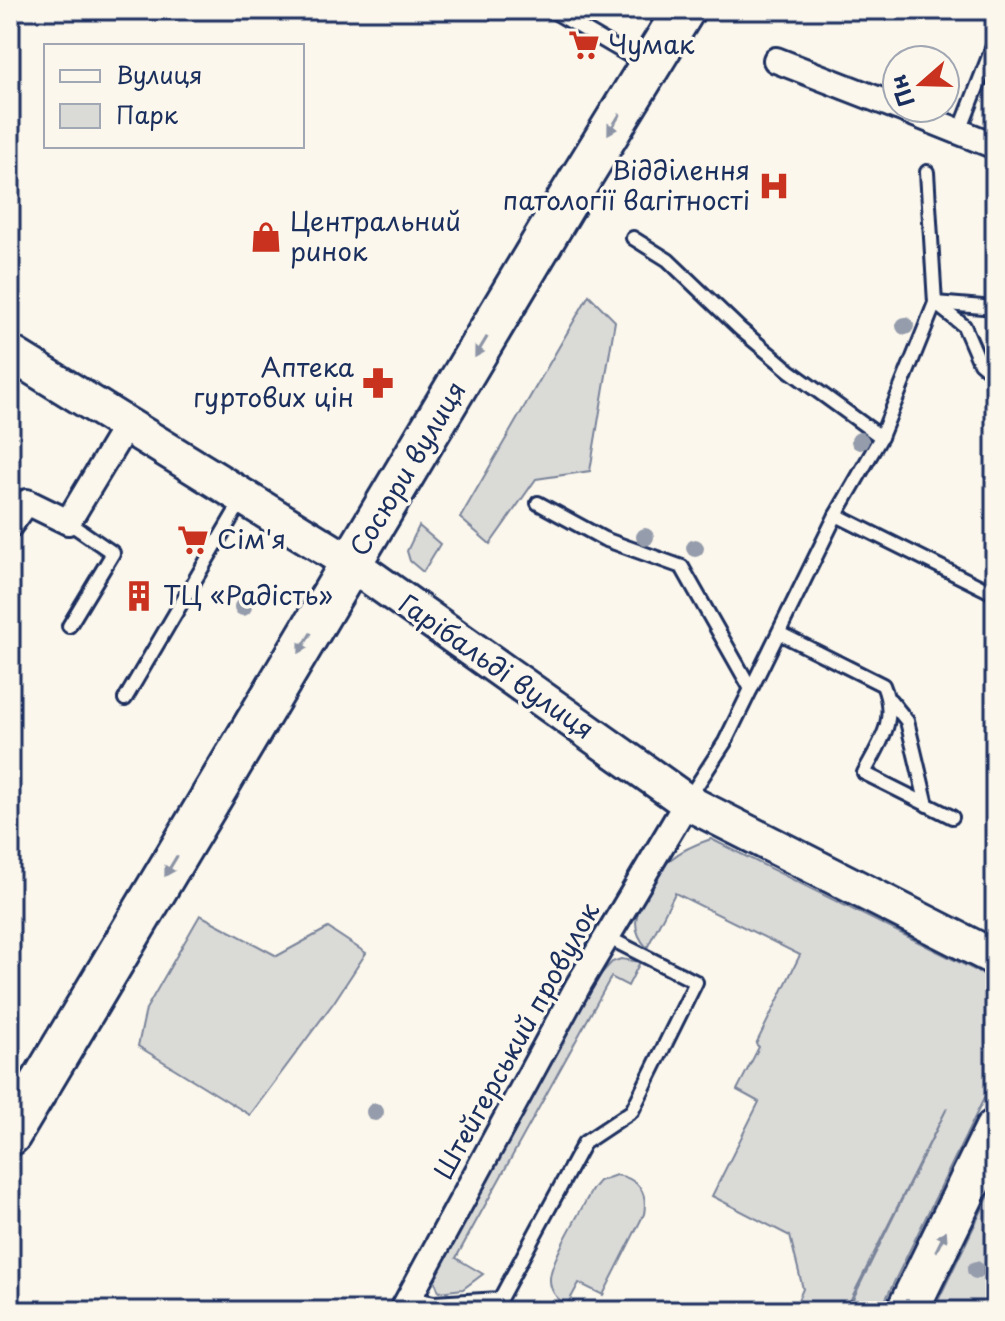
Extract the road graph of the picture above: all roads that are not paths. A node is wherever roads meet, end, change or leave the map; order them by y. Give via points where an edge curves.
1 (551, 10) edge
2 (684, 10) edge
3 (995, 41) edge
4 (776, 60) dead end
5 (649, 67) junction
6 (881, 101) edge
7 (941, 124) edge
8 (960, 131) junction
9 (995, 146) edge
10 (927, 172) dead end
11 (633, 238) dead end
12 (935, 303) junction
13 (995, 308) edge
14 (10, 353) edge
15 (995, 376) edge
16 (127, 424) junction
17 (881, 437) junction
18 (244, 497) junction
19 (538, 503) dead end
20 (836, 515) junction
21 (68, 522) junction
22 (10, 525) edge
23 (352, 564) junction
24 (995, 594) edge
25 (69, 626) dead end
26 (779, 633) junction
27 (751, 689) junction
28 (888, 698) junction
29 (125, 699) dead end
30 (687, 802) junction
31 (927, 805) junction
32 (952, 817) dead end
33 (607, 937) junction
34 (995, 958) edge
35 (995, 1130) edge
36 (10, 1135) edge
37 (406, 1305) edge
38 (907, 1311) edge

1 - 5 lane
2 - 5 main road, Сосюри вулиця
3 - 8 lane
4 - 6 street
5 -> 23 main road, Сосюри вулиця
7 - 8 street
8 - 9 street
10 - 12 lane
11 - 17 lane via 668,260 784,366
12 - 13 lane
12 - 15 lane via 964,326 980,363
12 - 17 lane
14 - 16 main road, Гарібальді вулиця
16 - 18 main road, Гарібальді вулиця
16 - 21 street
17 - 20 lane
18 - 23 main road, Гарібальді вулиця
18 - 29 lane
19 - 27 lane via 604,539 682,567
20 - 24 lane
20 - 26 lane
21 - 22 street via 27,502
21 - 25 lane via 113,553
23 - 30 main road, Гарібальді вулиця
23 -> 36 main road, Сосюри вулиця
26 - 27 lane
26 - 28 lane via 883,685
27 - 30 lane
28 - 31 lane via 907,721
28 - 31 lane via 889,724 864,773
30 - 33 street, Штейгерський провулок
30 - 34 main road, Гарібальді вулиця
31 - 32 lane
33 - 37 street, Штейгерський провулок
33 - 37 lane via 696,982 632,1111 584,1143 500,1299
38 -> 35 main road

